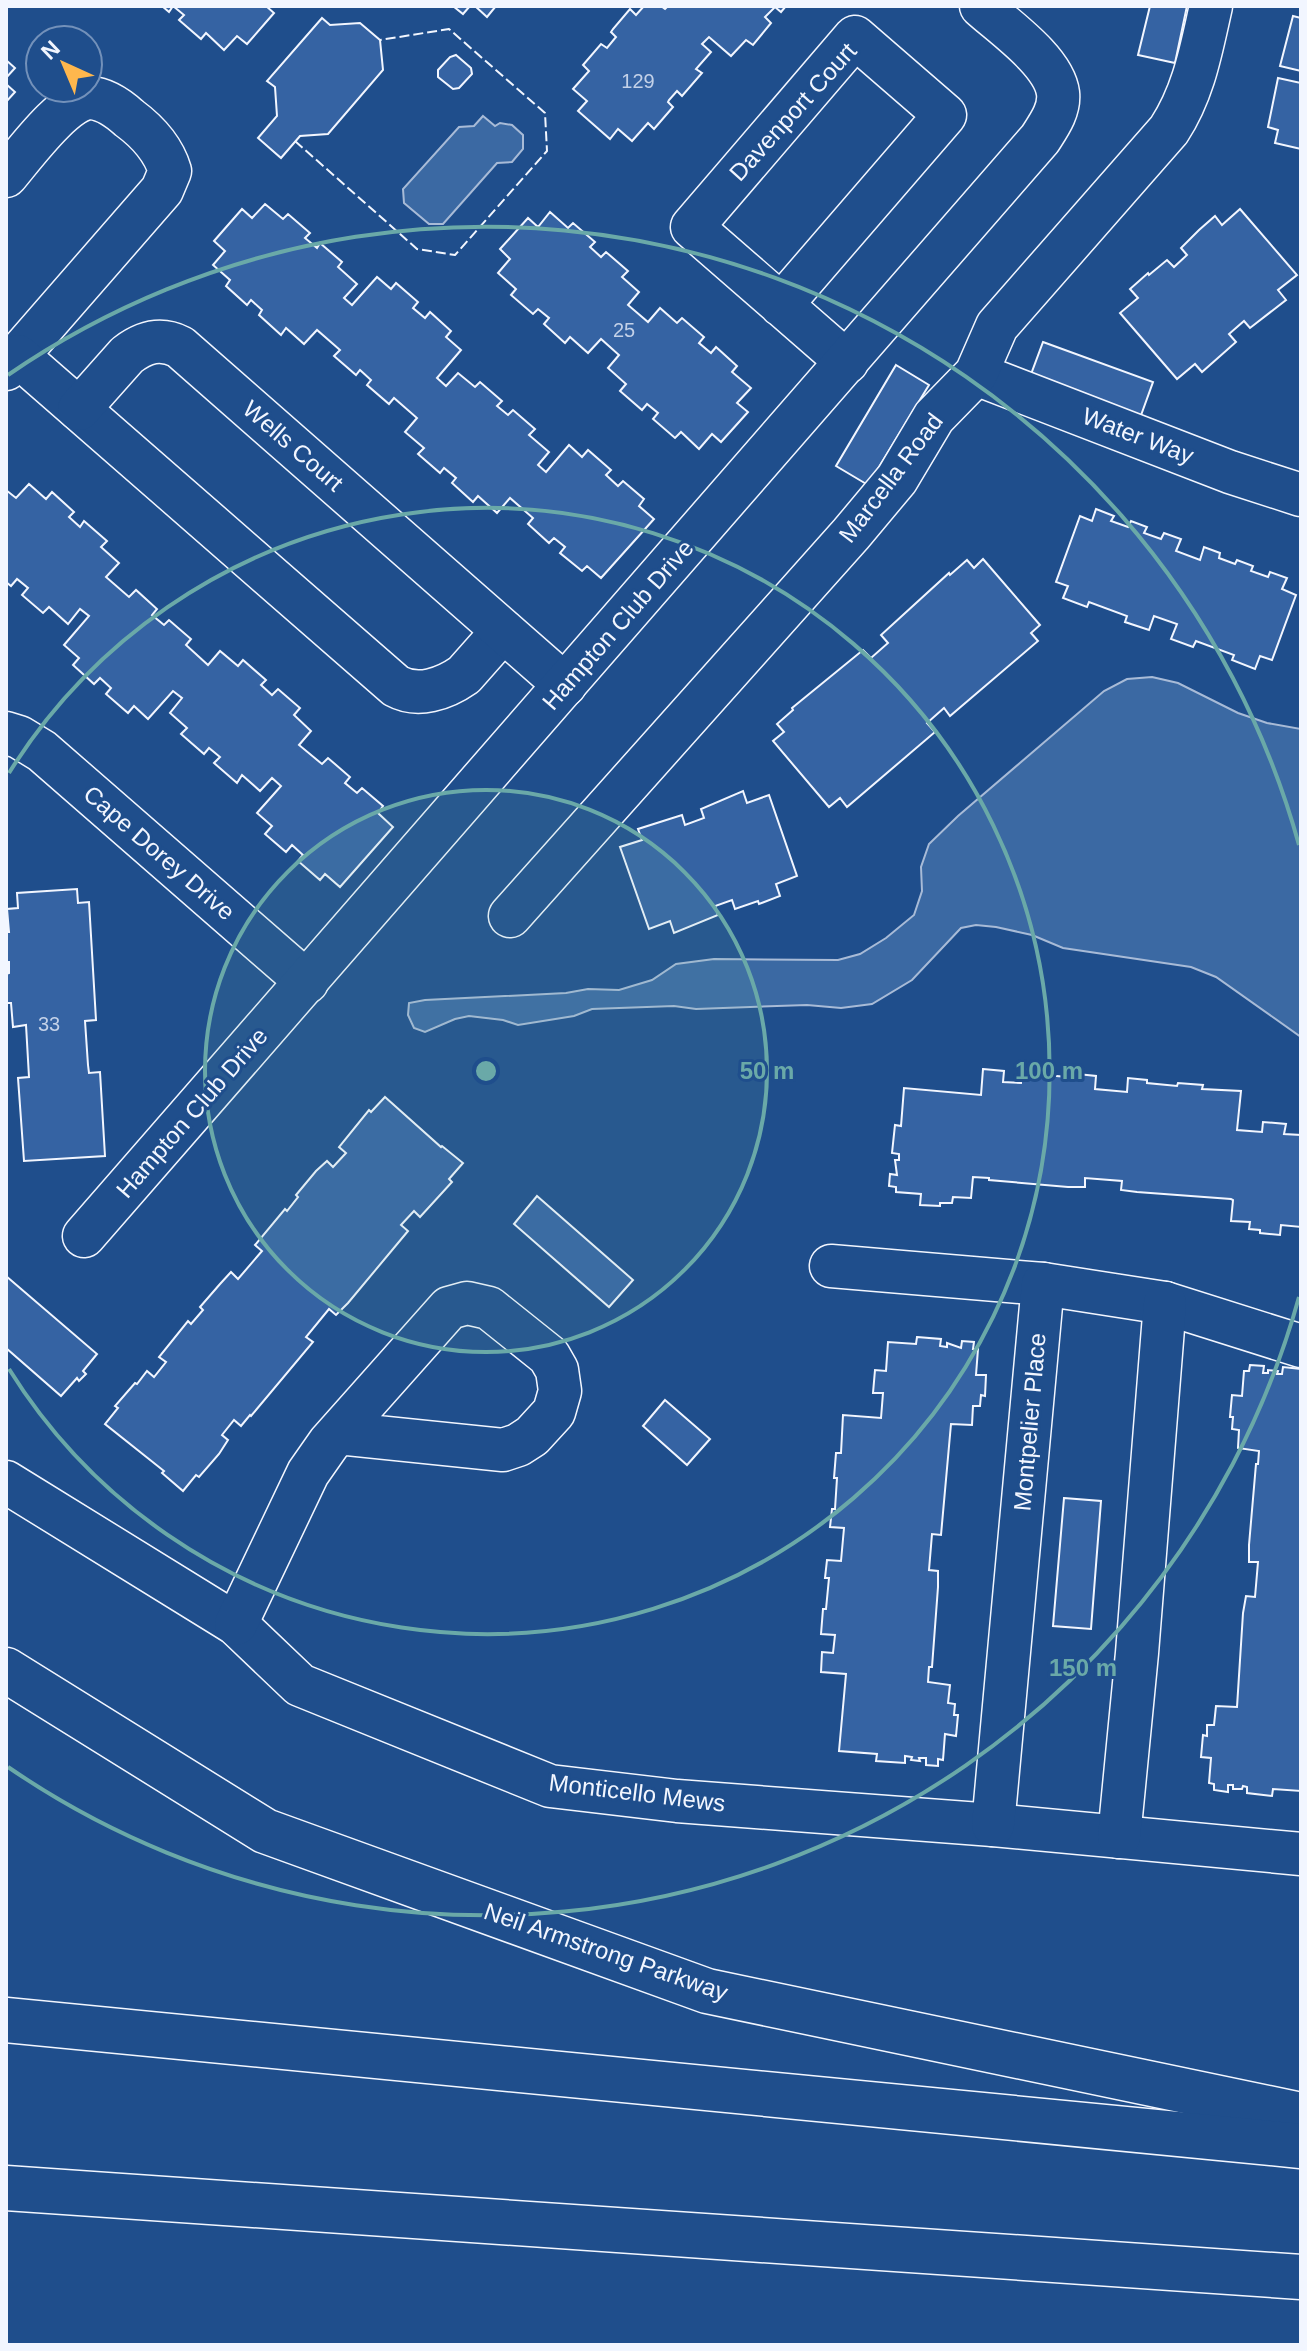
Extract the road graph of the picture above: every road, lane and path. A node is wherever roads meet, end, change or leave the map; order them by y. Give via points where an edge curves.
1 (981, 6) edge
2 (1211, 6) edge
3 (6, 176) edge
4 (781, 305) junction
5 (12, 362) edge
6 (847, 362) junction
7 (976, 374) junction
8 (79, 409) junction
9 (1301, 495) edge
10 (503, 631) junction
11 (565, 685) junction
12 (6, 733) edge
13 (510, 916) dead end
14 (307, 982) junction
15 (84, 1236) dead end
16 (831, 1266) dead end
17 (1043, 1284) junction
18 (1165, 1303) junction
19 (1301, 1346) edge
20 (338, 1433) junction
21 (6, 1482) edge
22 (236, 1624) junction
23 (6, 1670) edge
24 (993, 1825) junction
25 (1119, 1837) junction
26 (1301, 1854) edge
27 (6, 2020) edge
28 (1301, 2115) edge
29 (1301, 2146) edge
30 (6, 2188) edge
31 (1301, 2277) edge

1 - 6 street, Hampton Club Drive via 1034,53 1054,80 1058,93 1051,123
2 - 7 street, Marcella Road via 1193,80 1169,130 997,326
3 - 5 street via 65,108 90,98 111,104 147,133 170,171 162,190
4 - 4 street, Davenport Court via 692,227 855,37 945,115
4 - 6 street, Davenport Court
5 - 8 street
6 - 11 street, Hampton Club Drive
7 - 9 street, Water Way
7 - 13 street, Marcella Road via 934,417 897,479 851,534
8 - 10 street via 396,686 415,693 457,680
8 - 10 street, Wells Court via 136,348 160,340 180,347
10 - 11 street, Wells Court
11 - 14 street, Hampton Club Drive
12 - 14 street, Cape Dorey Drive via 42,751
14 - 15 street, Hampton Club Drive
16 - 17 street
17 - 18 street
17 - 24 street, Montpelier Place
18 - 19 street
18 - 25 street
20 - 20 street via 449,1308 467,1303 489,1308 549,1356 557,1370 560,1391 554,1412 532,1436 503,1450
20 - 22 street via 308,1473
21 - 22 street, Monticello Mews
22 - 24 street, Monticello Mews via 300,1685 550,1786
23 - 28 highway, Neil Armstrong Parkway via 265,1831 707,1991
24 - 25 street, Monticello Mews
25 - 26 street, Monticello Mews
27 - 29 highway
30 - 31 highway

